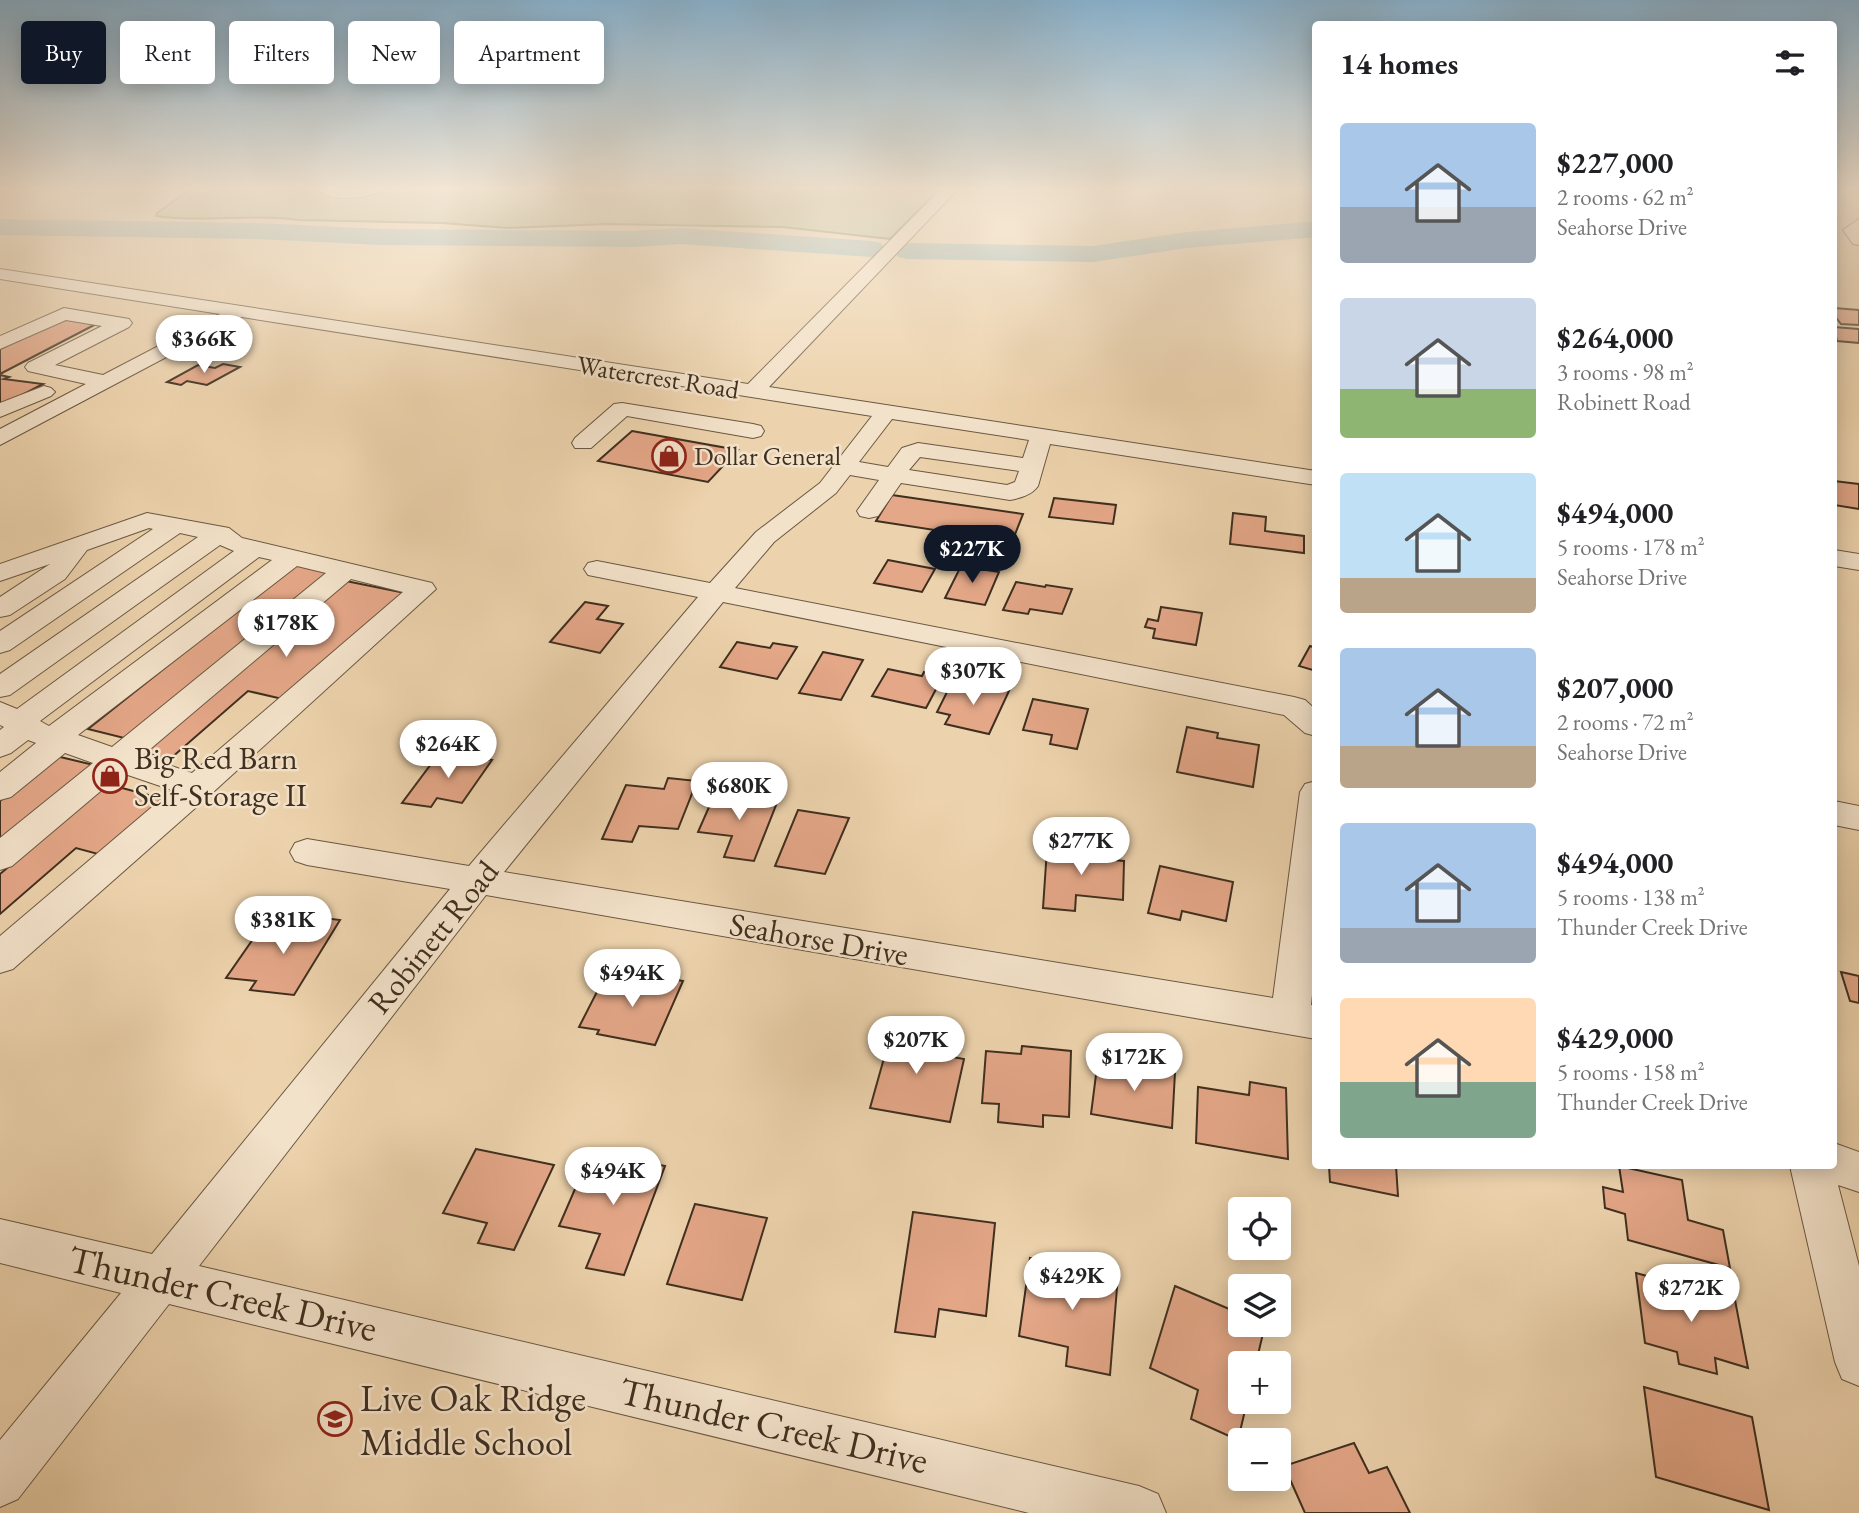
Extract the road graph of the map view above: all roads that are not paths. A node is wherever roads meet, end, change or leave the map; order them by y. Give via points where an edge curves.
1 (881, 260) edge
2 (0, 274) edge
3 (238, 312) junction
4 (0, 343) edge
5 (77, 375) junction
6 (683, 380) junction
7 (107, 382) junction
8 (753, 391) junction
9 (0, 411) edge
10 (646, 413) junction
11 (886, 413) junction
12 (753, 432) dead end
13 (1041, 437) junction
14 (0, 438) edge
15 (583, 443) dead end
16 (844, 467) junction
17 (894, 475) junction
18 (1312, 477) edge
19 (869, 511) dead end
20 (177, 524) junction
21 (220, 533) junction
22 (80, 543) junction
23 (255, 548) junction
24 (293, 557) junction
25 (1837, 558) edge
26 (1859, 562) edge
27 (597, 569) dead end
28 (346, 570) junction
29 (0, 573) edge
30 (717, 592) junction
31 (0, 609) edge
32 (0, 644) edge
33 (0, 688) edge
34 (1312, 723) edge
35 (27, 731) edge
36 (117, 758) junction
37 (199, 787) junction
38 (0, 789) edge
39 (1837, 814) edge
40 (1859, 818) edge
41 (307, 852) dead end
42 (0, 857) edge
43 (1312, 862) edge
44 (477, 881) junction
45 (0, 958) edge
46 (1303, 1020) edge
47 (1837, 1164) edge
48 (1813, 1169) edge
49 (1859, 1172) edge
50 (0, 1241) edge
51 (160, 1278) junction
52 (1859, 1362) edge
53 (0, 1481) edge
54 (1139, 1513) edge

1 - 8 street
2 - 3 street, Watercrest Road
3 - 6 street, Watercrest Road
3 - 7 street
4 - 5 street via 64,314 122,323 35,367
5 - 7 street
5 - 9 street
6 - 8 street, Watercrest Road
6 - 10 street
7 - 14 street
8 - 11 street, Watercrest Road
10 - 12 street
10 - 15 street via 622,409
11 - 13 street, Watercrest Road
11 - 16 street, Robinett Road
13 - 17 street via 1026,486 1010,493
13 - 18 street, Watercrest Road
16 - 17 street
16 - 30 street, Robinett Road via 828,488 765,537
17 - 19 street
20 - 21 street
20 - 22 street via 147,520
20 - 32 street
21 - 23 street via 233,543
21 - 33 street
22 - 29 street
22 - 31 street via 56,573
23 - 24 street
23 - 35 street
24 - 28 street
24 - 35 street
25 - 26 street
27 - 30 street
28 - 36 street
28 - 37 street via 423,589
30 - 34 street via 1294,707
30 - 44 street, Robinett Road
35 - 36 street
35 - 38 street
36 - 37 street
36 - 42 street
37 - 45 street
39 - 40 street
41 - 44 street, Seahorse Drive
43 - 46 street, Seahorse Drive
44 - 46 street, Seahorse Drive
44 - 51 street, Robinett Road
47 - 49 street
48 - 52 street
50 - 51 street, Thunder Creek Drive
51 - 53 street, Robinett Road
51 - 54 street, Thunder Creek Drive

